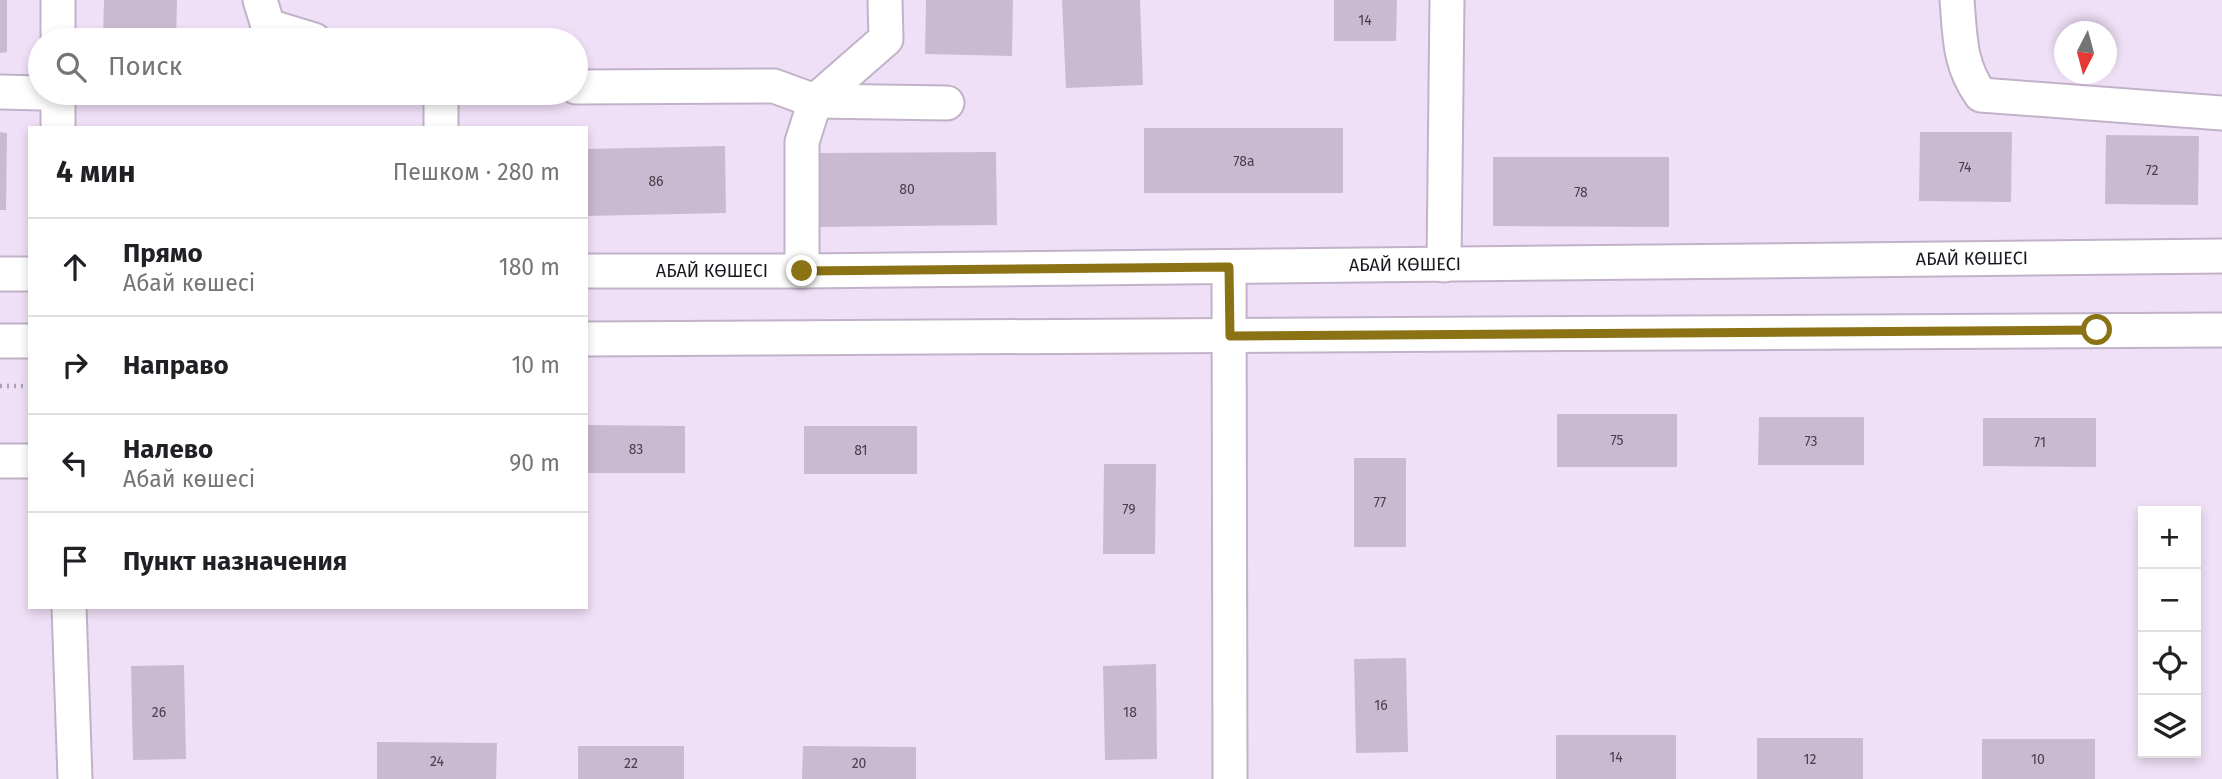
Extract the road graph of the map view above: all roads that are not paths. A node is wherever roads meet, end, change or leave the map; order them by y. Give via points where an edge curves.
1 (58, 0) edge
2 (260, 0) edge
3 (885, 0) edge
4 (1447, 0) edge
5 (1957, 0) edge
6 (58, 28) edge
7 (275, 28) edge
8 (588, 87) edge
9 (0, 92) edge
10 (28, 93) edge
11 (815, 101) junction
12 (947, 103) dead end
13 (58, 105) edge
14 (441, 105) edge
15 (2222, 113) edge
16 (58, 126) edge
17 (441, 126) edge
18 (2222, 256) edge
19 (1444, 265) junction
20 (1229, 267) junction
21 (588, 271) edge
22 (802, 271) junction
23 (0, 274) edge
24 (28, 274) edge
25 (2222, 330) edge
26 (1230, 336) junction
27 (588, 339) edge
28 (0, 341) edge
29 (28, 341) edge
30 (0, 461) edge
31 (28, 461) edge
32 (69, 609) edge
33 (75, 779) edge
34 (1230, 779) edge

1 - 6 street
2 - 7 street via 268,26
3 - 11 street via 886,39
4 - 19 street
5 - 15 street via 1963,61 1981,95
8 - 11 street via 774,86
9 - 10 street
11 - 12 street
11 - 22 street via 802,142
13 - 16 street
14 - 17 street
18 - 19 street, АБАЙ КӨШЕСІ
19 - 20 street, АБАЙ КӨШЕСІ
20 - 22 street, АБАЙ КӨШЕСІ
20 - 26 street
21 - 22 street, АБАЙ КӨШЕСІ
23 - 24 street
25 - 26 street
26 - 27 street
26 - 34 street
28 - 29 street
30 - 31 street
32 - 33 street

